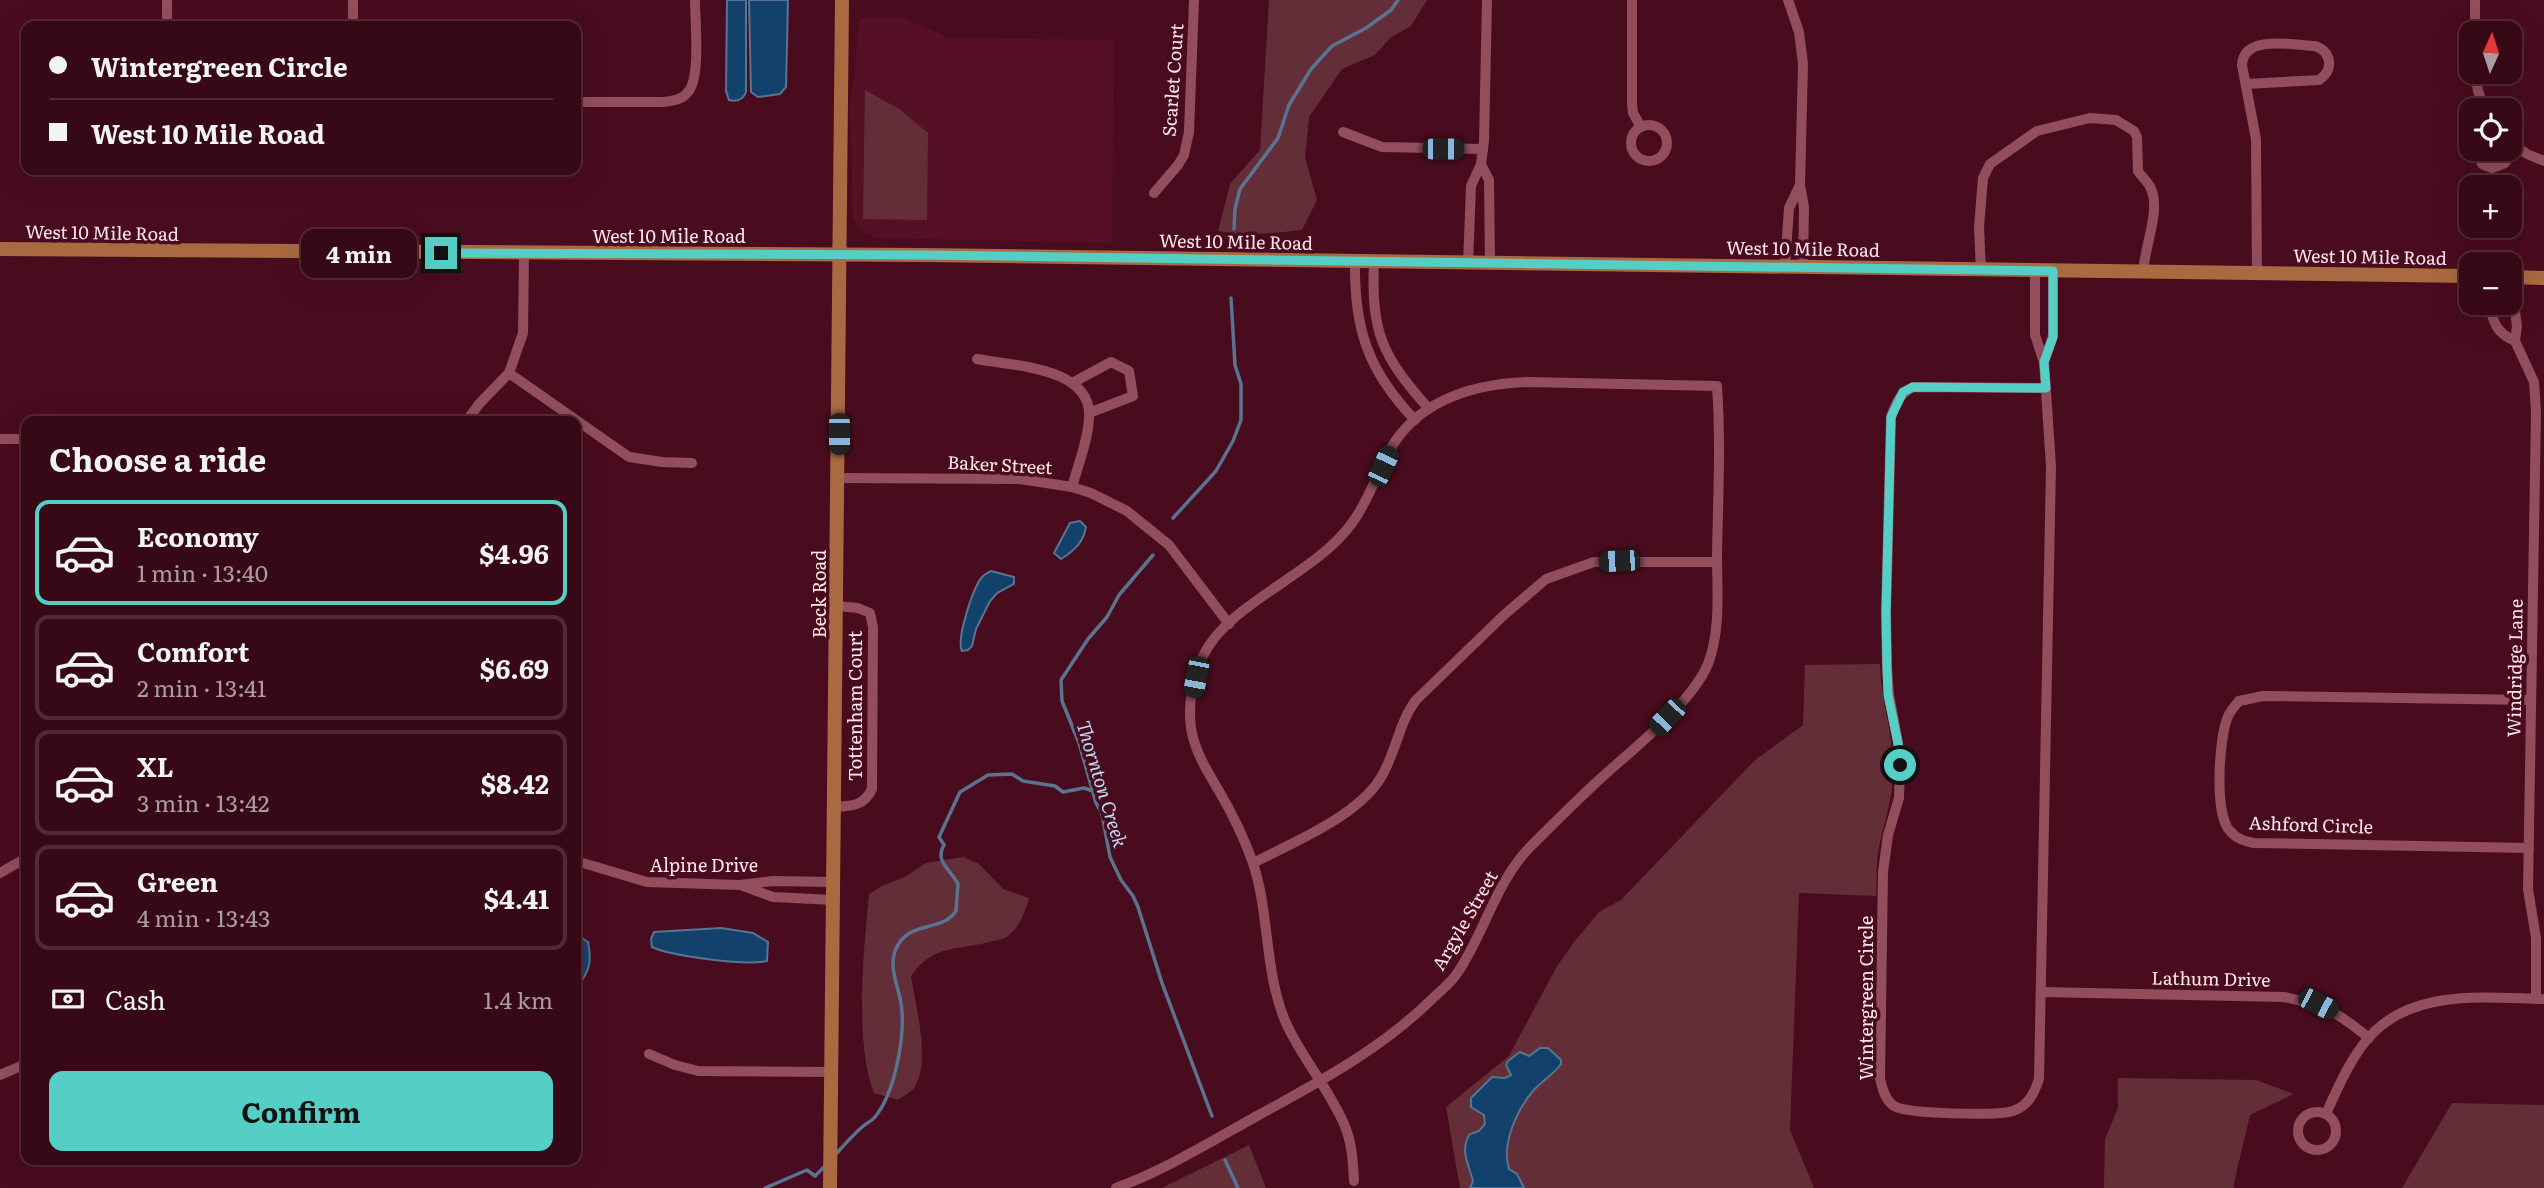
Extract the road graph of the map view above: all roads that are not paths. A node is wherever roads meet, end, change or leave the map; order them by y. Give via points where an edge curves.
1 (167, 0) edge
2 (353, 0) edge
3 (695, 0) edge
4 (842, 0) edge
5 (1194, 0) edge
6 (1487, 0) edge
7 (1632, 0) edge
8 (1788, 0) edge
9 (2475, 0) edge
10 (167, 21) edge
11 (353, 21) edge
12 (2475, 21) edge
13 (2246, 84) junction
14 (581, 102) edge
15 (1641, 127) dead end
16 (1343, 132) dead end
17 (1483, 149) junction
18 (2522, 150) edge
19 (2481, 161) edge
20 (2506, 161) edge
21 (2544, 161) edge
22 (1481, 164) junction
23 (1800, 185) junction
24 (1154, 193) dead end
25 (0, 249) edge
26 (524, 254) junction
27 (840, 256) junction
28 (1354, 262) junction
29 (1374, 262) junction
30 (1468, 264) junction
31 (1490, 264) junction
32 (1785, 267) junction
33 (1803, 267) junction
34 (1981, 271) junction
35 (2035, 271) junction
36 (2053, 271) junction
37 (2143, 273) junction
38 (2257, 274) junction
39 (2459, 276) edge
40 (2522, 277) edge
41 (2544, 278) edge
42 (2492, 315) edge
43 (2516, 315) edge
44 (1378, 334) junction
45 (1362, 338) junction
46 (2515, 341) junction
47 (977, 359) dead end
48 (2044, 362) junction
49 (509, 373) junction
50 (1074, 382) junction
51 (2046, 388) junction
52 (1429, 409) junction
53 (1089, 413) junction
54 (470, 416) edge
55 (570, 416) edge
56 (1415, 420) junction
57 (581, 423) edge
58 (0, 439) edge
59 (21, 439) edge
60 (692, 463) dead end
61 (838, 478) junction
62 (1072, 487) junction
63 (1717, 562) junction
64 (2539, 565) edge
65 (837, 606) junction
66 (1229, 624) junction
67 (2531, 700) junction
68 (835, 807) junction
69 (2529, 848) junction
70 (21, 862) edge
71 (581, 863) edge
72 (1253, 863) junction
73 (0, 873) edge
74 (834, 882) junction
75 (740, 885) junction
76 (834, 900) junction
77 (2041, 992) junction
78 (2540, 999) edge
79 (2369, 1038) junction
80 (649, 1054) dead end
81 (21, 1066) edge
82 (832, 1072) junction
83 (0, 1075) edge
84 (1318, 1081) junction
85 (2326, 1114) dead end
86 (1354, 1181) dead end
87 (830, 1188) edge
88 (1116, 1188) edge

1 - 10 street
2 - 11 street
3 - 14 street via 695,71 688,93 671,102
4 - 27 main road, Beck Road
5 - 24 street, Scarlet Court via 1189,132 1184,155
6 - 17 street
7 - 15 street via 1632,104
8 - 23 street via 1803,64
9 - 12 street
13 - 13 street via 2242,61 2256,45 2315,46 2324,50 2329,60 2327,74 2319,80
13 - 38 street via 2256,139
16 - 17 street via 1382,147
17 - 22 street
18 - 21 street
19 - 20 street via 2492,168
22 - 30 street via 1471,186
22 - 31 street via 1489,180
23 - 32 street via 1789,208
23 - 33 street
25 - 26 main road, West 10 Mile Road
26 - 27 main road, West 10 Mile Road
26 - 49 street via 523,333
27 - 28 main road, West 10 Mile Road
27 - 61 main road, Beck Road
28 - 29 main road, West 10 Mile Road
28 - 45 street
29 - 30 main road, West 10 Mile Road
29 - 44 street
30 - 31 main road, West 10 Mile Road
31 - 32 main road, West 10 Mile Road
32 - 33 main road, West 10 Mile Road
33 - 34 main road, West 10 Mile Road
34 - 35 main road, West 10 Mile Road
34 - 37 street via 1983,178 1990,164 2037,131 2090,118 2116,120 2137,137 2138,171 2154,195
35 - 36 main road, West 10 Mile Road
35 - 48 street, Wintergreen Circle via 2035,335
36 - 37 main road, West 10 Mile Road
36 - 48 street, Wintergreen Circle via 2053,337
37 - 38 main road, West 10 Mile Road
38 - 39 main road, West 10 Mile Road
40 - 41 main road
42 - 46 street, Windridge Lane via 2501,335
43 - 46 street, Windridge Lane
44 - 45 street
44 - 52 street via 1388,356
45 - 56 street via 1391,392
46 - 64 street, Windridge Lane via 2534,382
47 - 50 street via 1055,373
48 - 51 street, Wintergreen Circle
49 - 54 street
49 - 55 street
50 - 53 street
50 - 53 street via 1111,362 1129,371 1133,396
51 - 77 street, Wintergreen Circle via 2051,466
51 - 77 street, Wintergreen Circle via 1913,387 1903,392 1891,417 1888,695 1900,765 1899,798 1883,872 1880,1078 1892,1105 1904,1110 1992,1113 2021,1107 2033,1096 2039,1079
52 - 56 street
52 - 63 street, Argyle Street via 1454,394 1503,383 1717,386
53 - 62 street
56 - 66 street via 1392,447 1365,502 1340,538
57 - 60 street via 629,457
58 - 59 street
61 - 62 street, Baker Street via 1020,480
61 - 65 main road, Beck Road
62 - 66 street, Baker Street via 1127,511 1151,529 1188,567
63 - 72 street via 1594,562 1546,579 1416,700 1404,716 1379,780 1365,796 1340,816
63 - 84 street, Argyle Street via 1715,637 1698,682 1528,849 1495,899 1455,976 1373,1049
64 - 67 street, Windridge Lane
65 - 68 main road, Beck Road
65 - 68 street, Tottenham Court via 870,613 873,627 872,789 856,806
66 - 72 street via 1202,656 1190,705 1191,726 1204,767
67 - 69 street, Windridge Lane
67 - 69 street, Ashford Circle via 2263,696 2239,701 2227,716 2220,766 2222,815 2228,830 2241,840
68 - 74 main road, Beck Road
69 - 78 street, Windridge Lane via 2528,889
70 - 73 street
71 - 75 street, Alpine Drive via 638,881
72 - 84 street via 1276,994
74 - 75 street, Alpine Drive
74 - 76 main road, Beck Road
75 - 76 street via 773,897
76 - 82 main road, Beck Road
77 - 79 street, Lathum Drive via 2284,997 2318,1004 2344,1017
78 - 79 street via 2444,999 2399,1014
79 - 85 street
80 - 82 street via 698,1071
81 - 83 street
82 - 87 main road, Beck Road
84 - 86 street via 1344,1124
84 - 88 street, Argyle Street via 1152,1175

